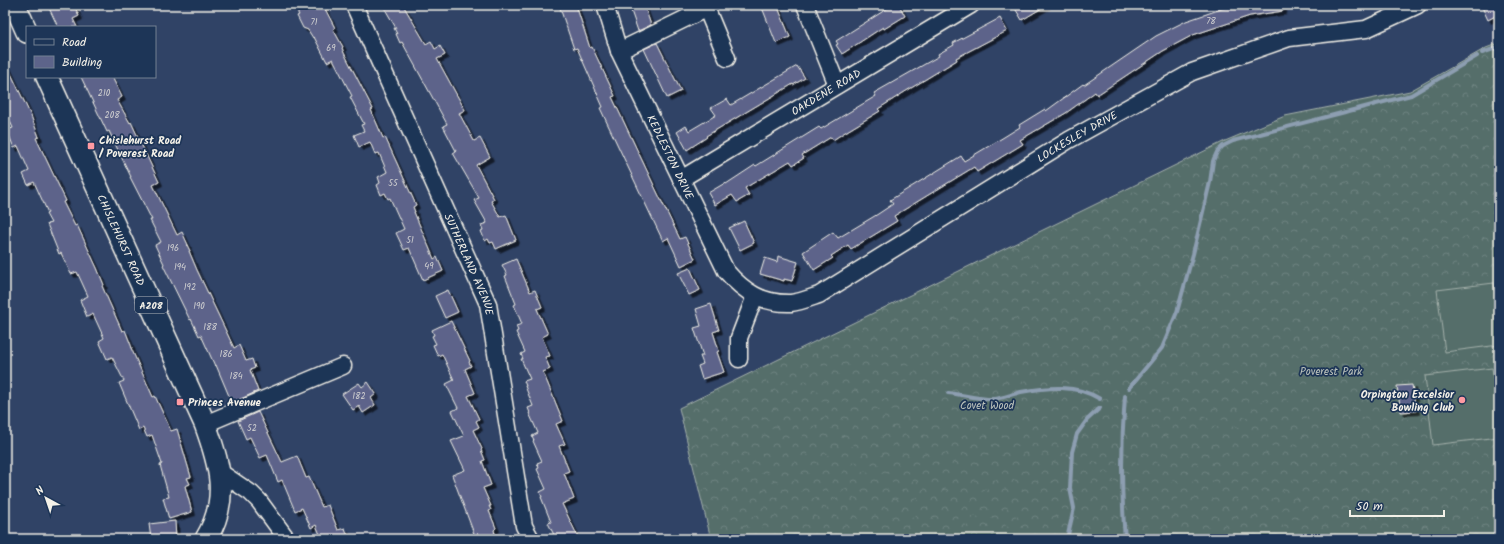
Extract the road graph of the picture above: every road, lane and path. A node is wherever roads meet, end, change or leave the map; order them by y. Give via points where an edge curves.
1 (15, 5) edge
2 (354, 5) edge
3 (605, 5) edge
4 (706, 5) edge
5 (805, 5) edge
6 (971, 5) edge
7 (1418, 5) edge
8 (26, 30) edge
9 (620, 51) junction
10 (727, 58) dead end
11 (47, 78) edge
12 (836, 85) junction
13 (681, 179) junction
14 (755, 296) junction
15 (739, 359) dead end
16 (343, 366) dead end
17 (205, 424) junction
18 (220, 472) junction
19 (206, 539) edge
20 (287, 539) edge
21 (530, 539) edge

1 - 8 main road
2 - 21 street, SUTHERLAND AVENUE via 488,304 524,526
3 - 9 street, KEDLESTON DRIVE
4 - 9 street via 699,12
4 - 10 street
5 - 12 street
6 - 12 street, OAKDENE ROAD
7 - 14 street, LOCKESLEY DRIVE via 1366,29 1289,38 1192,72 1069,140 819,296 793,303 772,302
9 - 13 street, KEDLESTON DRIVE
11 - 17 main road, CHISLEHURST ROAD / A208
12 - 13 street, OAKDENE ROAD
13 - 14 street, KEDLESTON DRIVE via 726,271 738,285
14 - 15 street via 739,338
16 - 17 street
17 - 18 main road, CHISLEHURST ROAD / A208
18 - 19 main road, CHISLEHURST ROAD / A208 via 218,508
18 - 20 street via 251,493

